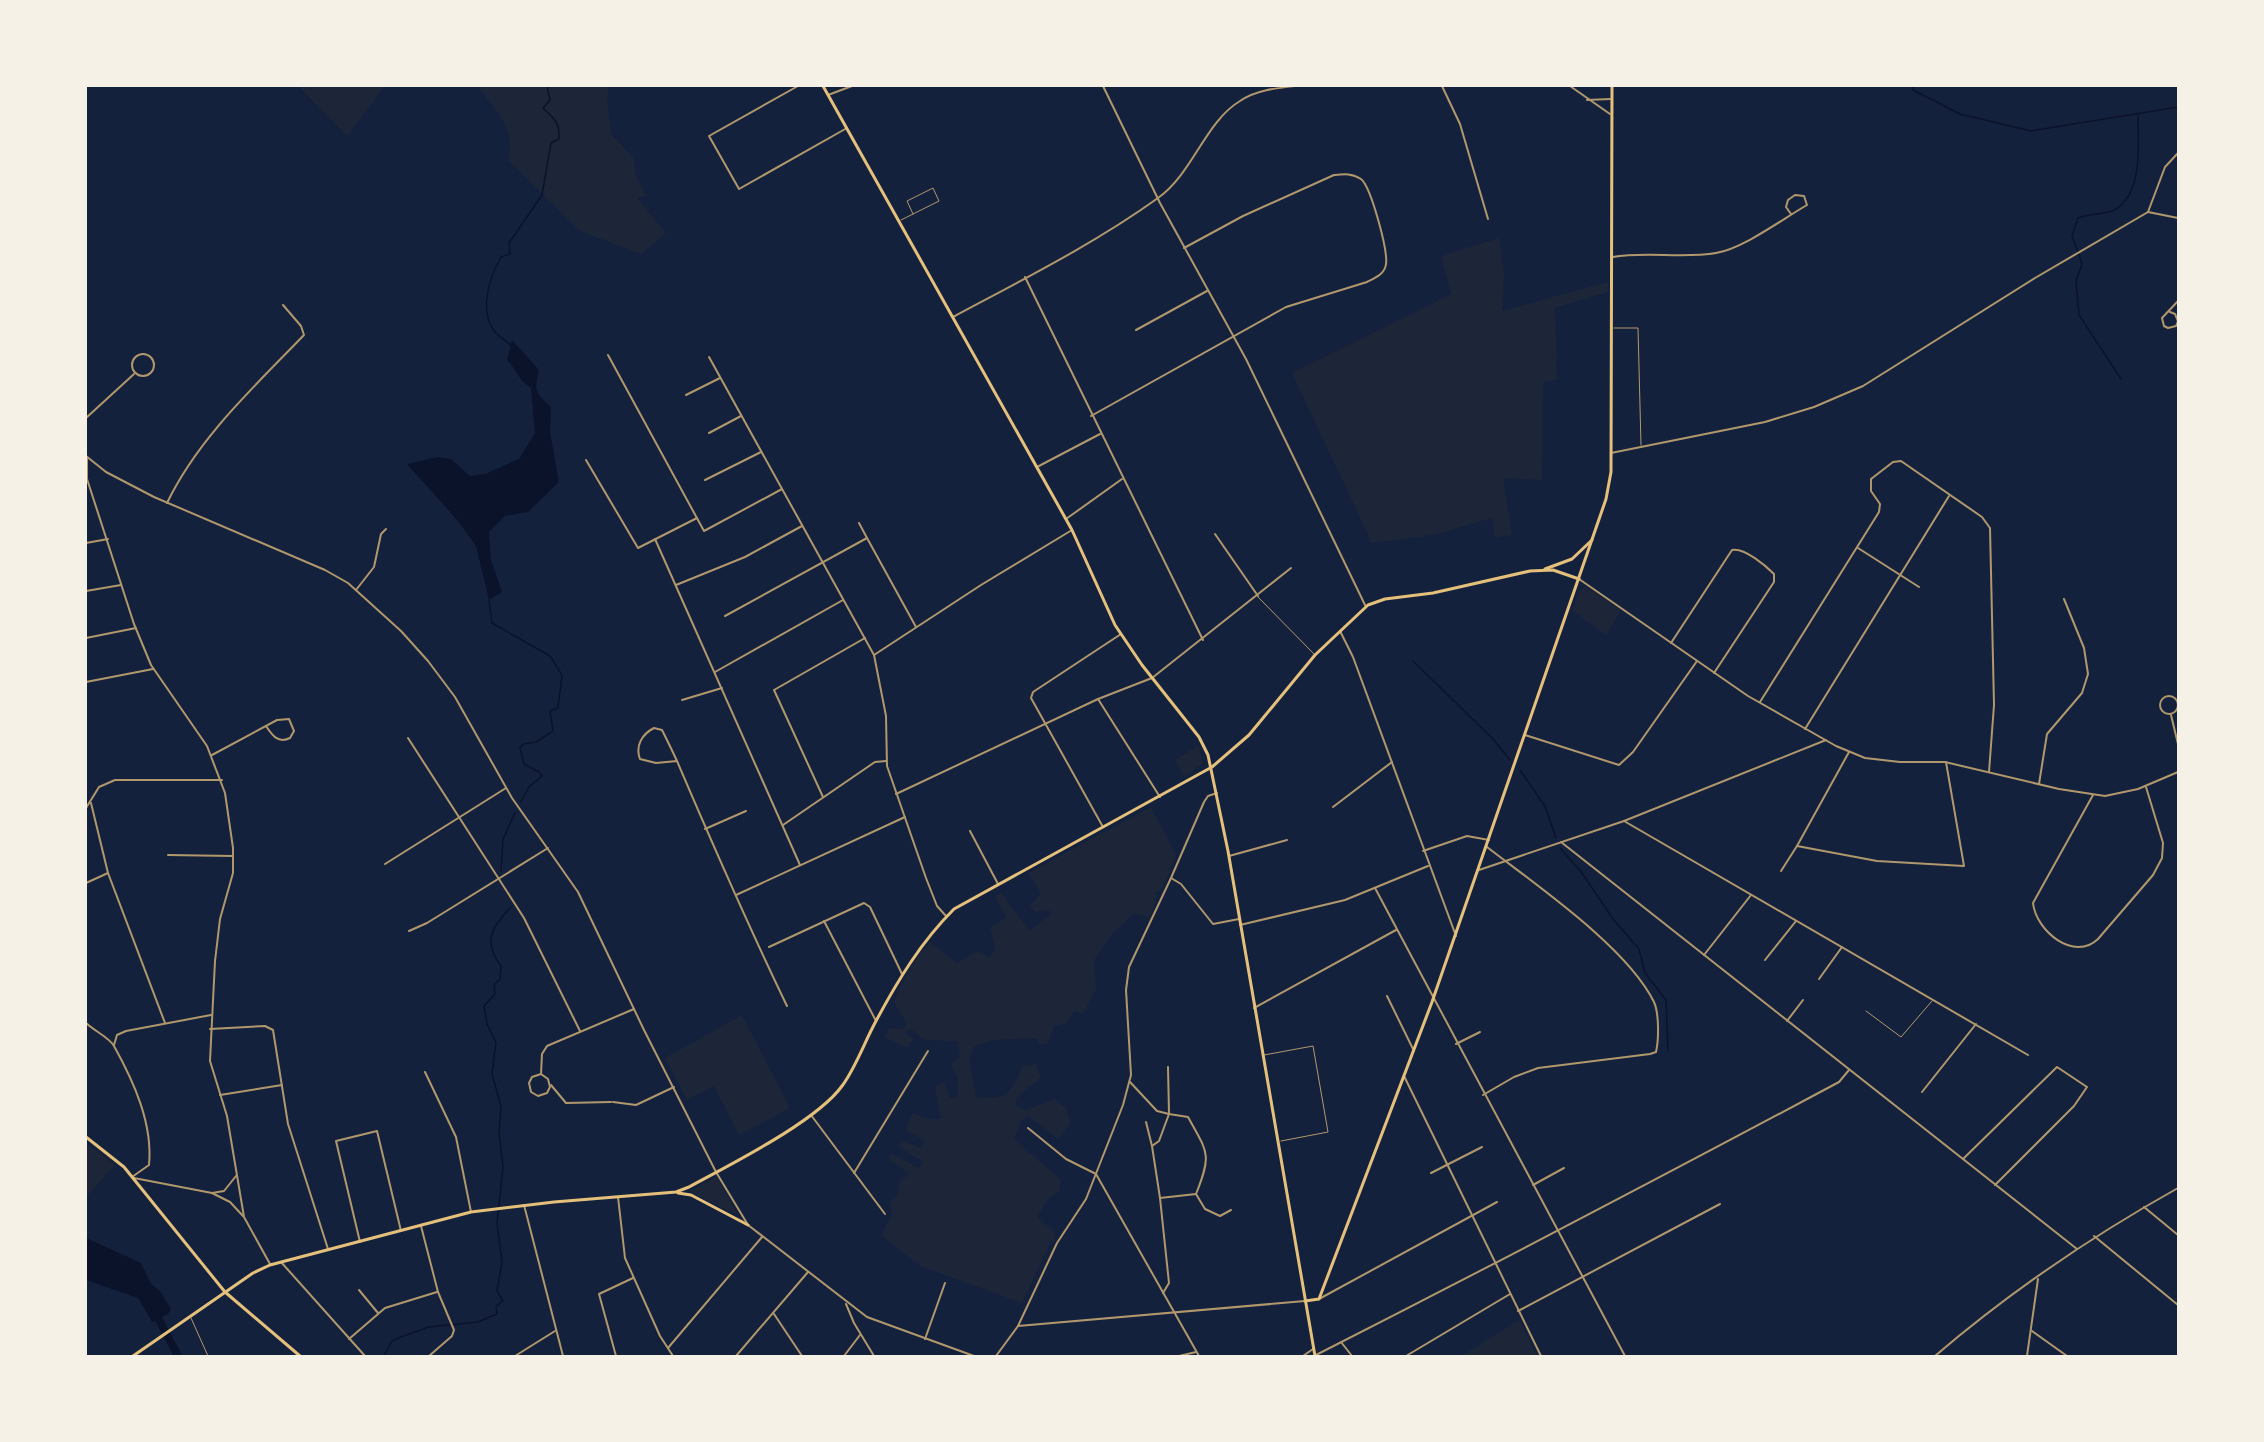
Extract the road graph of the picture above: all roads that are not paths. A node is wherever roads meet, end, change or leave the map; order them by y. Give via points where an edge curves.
1 (798, 86) edge
2 (823, 86) edge
3 (852, 86) edge
4 (954, 86) edge
5 (963, 86) edge
6 (1102, 86) edge
7 (1296, 86) edge
8 (1442, 86) edge
9 (1570, 86) edge
10 (1612, 86) edge
11 (828, 95) junction
12 (1610, 99) junction
13 (1587, 100) junction
14 (1610, 114) junction
15 (847, 128) junction
16 (2178, 153) edge
17 (1157, 198) junction
18 (2148, 212) junction
19 (913, 214) junction
20 (1791, 214) junction
21 (2178, 218) edge
22 (1488, 219) dead end
23 (899, 221) junction
24 (1184, 248) junction
25 (1613, 257) junction
26 (1025, 277) junction
27 (1207, 291) junction
28 (2178, 302) edge
29 (283, 305) dead end
30 (2170, 312) junction
31 (953, 317) junction
32 (1612, 328) junction
33 (1136, 330) dead end
34 (1233, 336) junction
35 (608, 355) dead end
36 (709, 357) dead end
37 (134, 374) junction
38 (720, 378) junction
39 (686, 395) dead end
40 (741, 416) junction
41 (1091, 416) junction
42 (86, 418) edge
43 (709, 433) dead end
44 (1100, 434) junction
45 (1641, 447) junction
46 (761, 452) junction
47 (1611, 453) junction
48 (86, 457) edge
49 (586, 460) dead end
50 (1037, 467) junction
51 (1122, 479) junction
52 (705, 480) dead end
53 (782, 489) junction
54 (91, 490) junction
55 (86, 492) edge
56 (1949, 495) junction
57 (167, 503) junction
58 (697, 518) junction
59 (1066, 519) junction
60 (859, 523) dead end
61 (802, 526) junction
62 (386, 529) dead end
63 (1072, 530) junction
64 (1215, 534) dead end
65 (108, 538) junction
66 (867, 538) junction
67 (655, 539) junction
68 (1593, 539) junction
69 (86, 543) edge
70 (1858, 548) junction
71 (823, 563) junction
72 (1291, 568) dead end
73 (1543, 570) junction
74 (1900, 575) junction
75 (1579, 579) junction
76 (122, 585) junction
77 (676, 585) junction
78 (1919, 587) dead end
79 (356, 590) junction
80 (86, 591) edge
81 (1258, 596) junction
82 (2064, 599) dead end
83 (843, 600) junction
84 (1366, 607) junction
85 (725, 616) dead end
86 (916, 627) junction
87 (136, 628) junction
88 (1340, 631) junction
89 (1121, 634) junction
90 (86, 638) edge
91 (865, 638) junction
92 (1203, 640) junction
93 (1671, 643) junction
94 (874, 655) junction
95 (1316, 655) junction
96 (1697, 661) junction
97 (153, 669) junction
98 (715, 672) junction
99 (1714, 673) junction
100 (1152, 678) junction
101 (86, 682) edge
102 (722, 688) junction
103 (1098, 699) junction
104 (681, 700) dead end
105 (1759, 703) junction
106 (2171, 714) junction
107 (1045, 723) junction
108 (266, 726) junction
109 (1805, 729) junction
110 (1525, 735) junction
111 (408, 738) dead end
112 (1826, 740) junction
113 (2178, 744) edge
114 (1849, 752) junction
115 (212, 755) junction
116 (677, 761) junction
117 (886, 761) junction
118 (1392, 762) junction
119 (1946, 762) junction
120 (1212, 767) junction
121 (1989, 772) junction
122 (2178, 772) edge
123 (222, 780) junction
124 (2039, 784) junction
125 (2146, 787) junction
126 (506, 788) junction
127 (1217, 793) junction
128 (896, 794) junction
129 (2093, 795) junction
130 (823, 797) junction
131 (1160, 797) junction
132 (91, 804) junction
133 (1333, 807) dead end
134 (86, 808) edge
135 (746, 811) dead end
136 (459, 817) junction
137 (905, 817) junction
138 (1624, 821) junction
139 (783, 825) junction
140 (1103, 827) junction
141 (705, 829) junction
142 (970, 831) dead end
143 (1287, 840) dead end
144 (1489, 840) junction
145 (1561, 842) junction
146 (1797, 846) junction
147 (1487, 847) junction
148 (548, 848) junction
149 (1423, 851) junction
150 (168, 855) dead end
151 (233, 856) junction
152 (1229, 856) junction
153 (1505, 861) junction
154 (385, 864) dead end
155 (800, 865) junction
156 (1428, 866) junction
157 (1479, 870) junction
158 (1781, 871) dead end
159 (108, 873) junction
160 (1172, 878) junction
161 (499, 879) junction
162 (86, 883) edge
163 (998, 884) junction
164 (1375, 888) junction
165 (735, 895) junction
166 (1751, 895) junction
167 (946, 916) junction
168 (1239, 918) junction
169 (824, 921) junction
170 (1796, 921) junction
171 (1240, 925) junction
172 (1396, 930) junction
173 (410, 931) dead end
174 (1456, 936) junction
175 (769, 947) dead end
176 (1842, 947) junction
177 (1704, 955) junction
178 (1765, 960) dead end
179 (902, 974) junction
180 (1819, 979) dead end
181 (1387, 996) dead end
182 (1433, 999) junction
183 (1803, 1000) dead end
184 (1933, 1000) junction
185 (787, 1006) dead end
186 (1254, 1008) junction
187 (634, 1010) junction
188 (1866, 1011) dead end
189 (211, 1015) junction
190 (876, 1020) junction
191 (1787, 1021) junction
192 (86, 1023) edge
193 (165, 1023) junction
194 (1976, 1024) junction
195 (210, 1029) junction
196 (580, 1031) junction
197 (1480, 1032) dead end
198 (1456, 1044) junction
199 (114, 1045) junction
200 (928, 1051) dead end
201 (1414, 1051) junction
202 (1262, 1055) junction
203 (2028, 1055) dead end
204 (1168, 1067) dead end
205 (1849, 1070) junction
206 (425, 1072) dead end
207 (541, 1074) junction
208 (1404, 1076) junction
209 (1130, 1082) junction
210 (282, 1085) junction
211 (550, 1085) junction
212 (674, 1087) junction
213 (1922, 1092) dead end
214 (220, 1095) junction
215 (1483, 1095) junction
216 (1169, 1114) junction
217 (811, 1115) junction
218 (1146, 1122) dead end
219 (1028, 1128) dead end
220 (87, 1140) edge
221 (1277, 1142) junction
222 (1152, 1146) junction
223 (1482, 1147) dead end
224 (1963, 1159) junction
225 (1448, 1164) junction
226 (1564, 1168) dead end
227 (717, 1172) junction
228 (854, 1173) junction
229 (1431, 1173) dead end
230 (1096, 1174) junction
231 (236, 1176) junction
232 (132, 1177) junction
233 (1533, 1185) junction
234 (1995, 1185) junction
235 (2178, 1188) edge
236 (676, 1192) junction
237 (212, 1193) junction
238 (1196, 1194) junction
239 (618, 1197) junction
240 (1160, 1198) junction
241 (1497, 1202) dead end
242 (1720, 1204) dead end
243 (524, 1205) junction
244 (2144, 1207) junction
245 (1230, 1210) dead end
246 (471, 1212) junction
247 (885, 1214) dead end
248 (1472, 1214) junction
249 (244, 1217) junction
250 (748, 1225) junction
251 (421, 1226) junction
252 (401, 1231) junction
253 (1557, 1233) junction
254 (2178, 1235) edge
255 (2094, 1236) junction
256 (762, 1237) junction
257 (360, 1242) junction
258 (2077, 1249) junction
259 (328, 1250) junction
260 (281, 1261) junction
261 (1495, 1263) junction
262 (270, 1265) junction
263 (808, 1272) junction
264 (1582, 1277) junction
265 (634, 1278) junction
266 (2038, 1278) junction
267 (945, 1283) dead end
268 (359, 1290) dead end
269 (225, 1292) junction
270 (438, 1292) junction
271 (1163, 1293) junction
272 (1510, 1294) junction
273 (1319, 1299) junction
274 (1305, 1301) junction
275 (846, 1304) junction
276 (2178, 1305) edge
277 (1173, 1311) junction
278 (1518, 1311) junction
279 (378, 1313) junction
280 (773, 1313) junction
281 (191, 1317) junction
282 (1018, 1326) junction
283 (555, 1331) junction
284 (2032, 1331) junction
285 (861, 1334) junction
286 (349, 1339) junction
287 (925, 1339) junction
288 (1341, 1342) junction
289 (668, 1348) junction
290 (1314, 1349) junction
291 (1196, 1352) junction
292 (133, 1356) edge
293 (208, 1356) edge
294 (300, 1356) edge
295 (364, 1356) edge
296 (429, 1356) edge
297 (515, 1356) edge
298 (563, 1356) edge
299 (616, 1356) edge
300 (673, 1356) edge
301 (736, 1356) edge
302 (802, 1356) edge
303 (844, 1356) edge
304 (874, 1356) edge
305 (974, 1356) edge
306 (996, 1356) edge
307 (1179, 1356) edge
308 (1198, 1356) edge
309 (1303, 1356) edge
310 (1315, 1356) edge
311 (1352, 1356) edge
312 (1406, 1356) edge
313 (1541, 1356) edge
314 (1625, 1356) edge
315 (1935, 1356) edge
316 (2027, 1356) edge
317 (2067, 1356) edge

1 - 15 street via 709,136 739,189
2 - 11 main road
3 - 11 street
4 - 5 street
6 - 17 street
7 - 17 street via 1252,95 1238,102 1214,128 1178,181
8 - 22 street via 1460,124
9 - 13 street
10 - 12 main road
11 - 15 main road
12 - 13 street
12 - 14 main road
13 - 14 street
14 - 25 main road
15 - 23 main road
16 - 18 street via 2165,167
17 - 24 street
17 - 26 street
18 - 21 street
18 - 45 street via 1851,392 1769,421
19 - 19 lane via 939,201 933,188 906,201
19 - 23 lane
20 - 20 street via 1807,205 1804,196 1795,195 1788,200 1786,207
20 - 25 street via 1717,253
23 - 31 main road
24 - 27 street
24 - 34 street via 1334,175 1348,173 1362,180 1368,189 1385,248 1386,266 1378,277 1286,307
25 - 32 main road
26 - 31 street
26 - 41 street
27 - 33 street
27 - 34 street
28 - 30 street
29 - 57 street via 304,335 225,419
30 - 30 street via 2162,321 2171,328 2178,321
31 - 50 main road
32 - 45 lane via 1638,328
32 - 47 main road
34 - 41 street
34 - 84 street
35 - 58 street
36 - 38 street
37 - 37 street via 132,364 136,356 142,353 151,357 152,372 144,376
37 - 42 street
38 - 39 street
38 - 40 street
40 - 43 street
40 - 46 street
41 - 44 street
44 - 50 street
44 - 51 street
45 - 47 street
46 - 52 street
46 - 53 street
47 - 68 main road via 1606,499
48 - 54 street
48 - 57 street
49 - 67 street via 638,548
50 - 59 main road
51 - 59 street
51 - 92 street
53 - 58 street via 704,531
53 - 61 street
54 - 55 street
54 - 65 street
56 - 70 street via 1897,460 1870,482 1880,506
56 - 74 street
56 - 121 street via 1990,528 1994,705
57 - 79 street via 326,570
58 - 67 street
59 - 63 main road
60 - 66 street
61 - 71 street
61 - 77 street
62 - 79 street via 381,534 377,561
63 - 86 street
63 - 89 main road
64 - 81 street
65 - 69 street
65 - 76 street
66 - 71 street
66 - 86 street
67 - 77 street
68 - 73 main road via 1572,559
68 - 75 main road
70 - 74 street
70 - 105 street
71 - 83 street
71 - 85 street
72 - 81 street
73 - 75 main road
73 - 84 main road via 1385,599
74 - 78 street
74 - 109 street
75 - 93 street
75 - 110 main road
76 - 80 street
76 - 87 street
77 - 98 street
79 - 126 street via 435,670 455,697
81 - 92 street
81 - 95 lane
82 - 124 street via 2084,648 2088,674 2082,693 2047,735
83 - 91 street
83 - 98 street
84 - 88 main road
86 - 94 street
87 - 90 street
87 - 97 street
88 - 95 main road
88 - 118 street
89 - 100 main road
89 - 107 street via 1032,695
91 - 94 street
91 - 130 street via 774,690
92 - 100 street
93 - 96 street
93 - 99 street via 1732,550 1742,551 1770,570 1774,582
94 - 117 street via 886,716
95 - 120 main road via 1249,735
96 - 99 street
96 - 110 street via 1633,752 1619,765
97 - 101 street
97 - 115 street
98 - 102 street
99 - 105 street
100 - 103 street
100 - 120 main road via 1199,737
102 - 104 street
102 - 139 street
103 - 107 street
103 - 131 street
105 - 109 street
106 - 106 street via 2178,705 2174,697 2167,696 2159,707 2165,714
106 - 113 street
107 - 128 street
107 - 140 street
108 - 108 street via 285,718 292,723 293,735 288,740 278,739
108 - 115 street
109 - 112 street
110 - 144 main road
111 - 136 street
112 - 114 street
112 - 138 street
114 - 119 street via 1882,761
114 - 146 street
115 - 123 street
116 - 116 street via 662,730 654,728 642,737 639,759 656,763
116 - 141 street
117 - 128 street
117 - 130 street via 875,762
118 - 133 street
118 - 149 street
119 - 121 street
119 - 146 street via 1964,866 1877,861
120 - 127 main road
120 - 131 main road
121 - 124 street
122 - 125 street
123 - 132 street via 115,780 99,787
123 - 151 street
124 - 129 street
125 - 129 street
125 - 129 street via 2163,843 2159,865 2093,945 2078,949 2064,944 2041,924 2033,903
126 - 136 street
126 - 148 street
127 - 152 main road
127 - 160 street via 1203,802
128 - 137 street
130 - 139 street
131 - 140 main road
132 - 134 street
132 - 159 street
135 - 141 street
136 - 154 street
136 - 161 street
137 - 155 street
137 - 167 street via 937,906
138 - 145 street
138 - 166 street
139 - 155 street
140 - 163 main road
141 - 165 street
142 - 163 street
143 - 152 street
144 - 147 main road
144 - 149 street via 1467,836
145 - 153 street
145 - 177 street
146 - 158 street
147 - 153 street
147 - 157 main road
148 - 161 street
148 - 187 street via 578,892
149 - 156 street
150 - 151 street
151 - 189 street via 233,873 220,919
152 - 168 main road
153 - 157 street
153 - 215 street via 1620,956 1654,1003 1657,1043 1653,1053 1538,1068
155 - 165 street
156 - 164 street
156 - 174 street
157 - 174 main road
159 - 162 street
159 - 193 street
160 - 168 street via 1213,924
160 - 209 street via 1129,967 1126,990
161 - 173 street
161 - 196 street via 541,949
163 - 167 main road
164 - 171 street via 1316,908
164 - 172 street
165 - 185 street
166 - 170 street
166 - 177 street
167 - 179 main road
168 - 171 main road
169 - 175 street
169 - 179 street via 864,903 870,907
169 - 190 street
170 - 176 street
170 - 178 street
171 - 186 main road
172 - 182 street
172 - 186 street
174 - 182 main road
176 - 180 street
176 - 184 street
177 - 191 street
179 - 190 main road
181 - 201 street
182 - 198 street
182 - 201 main road
183 - 191 street
184 - 188 lane via 1901,1037
184 - 194 street
186 - 202 main road
187 - 196 street
187 - 212 street
189 - 193 street
189 - 195 street
190 - 217 main road via 841,1087
191 - 205 street
192 - 199 street
193 - 199 street via 126,1031 117,1035
194 - 203 street
194 - 213 street
195 - 210 street via 272,1028
195 - 214 street via 210,1061
196 - 207 street via 548,1046 542,1054
197 - 198 street
198 - 215 street
199 - 232 street via 150,1137 149,1165
200 - 228 street
201 - 208 main road
202 - 221 main road
202 - 221 lane via 1313,1046 1316,1057 1328,1132
204 - 216 street
205 - 224 street
205 - 253 street via 1839,1082
206 - 246 street via 456,1137
207 - 211 street
207 - 211 street via 530,1080 531,1092 544,1095
208 - 225 street
208 - 273 main road
209 - 216 street via 1157,1110
209 - 230 street
210 - 214 street
210 - 259 street via 294,1144
211 - 212 street via 566,1103 636,1105
212 - 227 street
214 - 231 street via 233,1144
215 - 233 street
216 - 222 street via 1159,1141
216 - 238 street via 1188,1117 1207,1152
217 - 227 main road
217 - 228 street
218 - 222 street
219 - 230 street via 1066,1159
220 - 232 main road
221 - 274 main road
222 - 240 street
223 - 225 street
224 - 234 street
224 - 234 street via 2057,1067 2087,1087 2074,1106
225 - 229 street
225 - 248 street
226 - 233 street
227 - 236 main road
227 - 250 street
228 - 247 street
230 - 271 street
230 - 282 street via 1086,1199 1052,1253
231 - 237 street via 224,1191
231 - 249 street
232 - 237 street
232 - 269 main road
233 - 253 street
234 - 258 street
235 - 244 street
236 - 239 main road
236 - 250 main road via 691,1195
237 - 249 street via 230,1202
238 - 240 street
238 - 245 street via 1204,1209 1221,1216
239 - 243 main road
239 - 265 street via 624,1254
240 - 271 street via 1169,1283
241 - 248 street
242 - 264 street
243 - 246 main road
243 - 283 street
244 - 254 street
244 - 255 street
246 - 251 main road
248 - 261 street
248 - 273 street
249 - 262 street
250 - 256 street
251 - 252 main road
251 - 270 street
252 - 257 main road
252 - 257 street via 377,1131 336,1141
253 - 261 street
253 - 264 street
255 - 258 street
255 - 276 street
256 - 263 street
256 - 289 street
257 - 259 main road
258 - 266 street
259 - 260 main road
260 - 262 main road
260 - 286 street
261 - 272 street
261 - 288 street
262 - 269 main road
263 - 275 street
263 - 280 street
264 - 278 street
264 - 314 street
265 - 289 street
265 - 299 street via 599,1294
266 - 284 street
266 - 315 street
267 - 287 street
268 - 279 street
269 - 281 main road
269 - 294 main road
270 - 279 street
270 - 296 street via 454,1328 452,1335
271 - 277 street
272 - 278 street
272 - 312 street
273 - 274 main road
274 - 277 street
274 - 290 main road
275 - 285 street
275 - 287 street via 867,1317
277 - 282 street
277 - 291 street
278 - 313 street
279 - 286 street
280 - 301 street
280 - 302 street
281 - 292 main road
281 - 293 lane
282 - 306 street
283 - 297 street
283 - 298 street
284 - 316 street
284 - 317 street
285 - 303 street
285 - 304 street
286 - 295 street
287 - 305 street
288 - 310 street
288 - 311 street
289 - 300 street
290 - 309 street
290 - 310 main road
291 - 307 street
291 - 308 street

